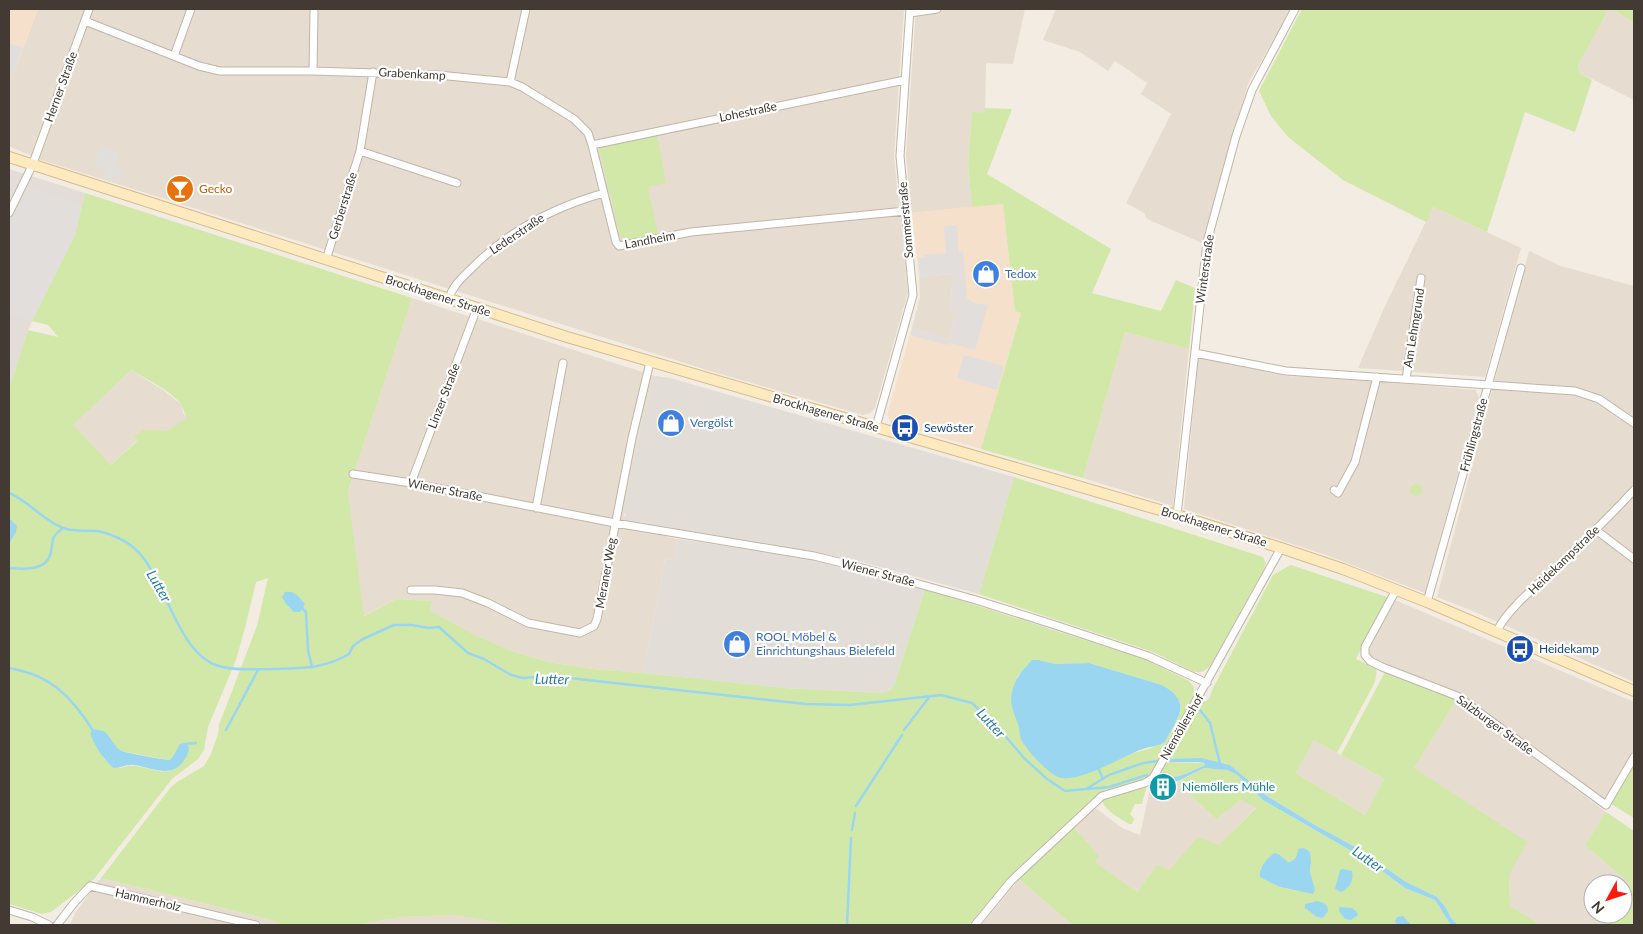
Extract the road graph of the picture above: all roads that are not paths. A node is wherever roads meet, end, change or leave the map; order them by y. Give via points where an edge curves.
1 (89, 9) edge
2 (191, 9) edge
3 (526, 9) edge
4 (936, 9) edge
5 (1295, 9) edge
6 (910, 11) edge
7 (314, 12) dead end
8 (85, 21) junction
9 (174, 56) junction
10 (313, 71) junction
11 (374, 72) junction
12 (904, 80) junction
13 (510, 82) junction
14 (592, 145) junction
15 (360, 151) junction
16 (9, 157) edge
17 (32, 166) junction
18 (457, 183) dead end
19 (604, 193) junction
20 (906, 212) junction
21 (9, 213) edge
22 (326, 260) junction
23 (1521, 268) dead end
24 (1421, 278) dead end
25 (449, 299) junction
26 (478, 308) junction
27 (1195, 353) junction
28 (650, 362) junction
29 (563, 363) dead end
30 (1377, 377) junction
31 (1406, 379) junction
32 (1488, 384) junction
33 (1634, 423) edge
34 (876, 427) junction
35 (353, 474) dead end
36 (411, 483) junction
37 (1334, 490) dead end
38 (1634, 490) edge
39 (536, 508) junction
40 (1177, 515) junction
41 (615, 523) junction
42 (1596, 530) junction
43 (1281, 548) junction
44 (1634, 559) edge
45 (411, 590) dead end
46 (1396, 590) junction
47 (1427, 602) junction
48 (1497, 632) junction
49 (1207, 683) junction
50 (1634, 690) edge
51 (1634, 757) edge
52 (9, 910) edge
53 (49, 925) edge
54 (58, 925) edge
55 (256, 925) edge
56 (975, 925) edge

1 - 8 street, Herner Straße
2 - 9 street
3 - 13 street
4 - 6 street
5 - 27 street, Winterstraße via 1252,90 1236,136 1207,242
6 - 12 street, Sommerstraße
7 - 10 street
8 - 9 street, Grabenkamp
8 - 17 street, Herner Straße
9 - 10 street, Grabenkamp via 220,71
10 - 11 street, Grabenkamp
11 - 13 street, Grabenkamp via 438,74
11 - 15 street, Gerberstraße
12 - 14 street, Lohestraße
12 - 20 street, Sommerstraße via 900,156
13 - 14 street, Landheim via 574,119 588,133
14 - 19 street, Landheim
15 - 18 street
15 - 22 street, Gerberstraße
16 - 17 main road, Brockhagener Straße
17 - 21 street, Herner Straße
17 - 22 main road, Brockhagener Straße
19 - 20 street, Landheim via 619,246 691,232
19 - 25 street, Lederstraße via 575,201 520,229 480,259 454,286
20 - 34 street, Sommerstraße via 913,295
22 - 25 main road, Brockhagener Straße
23 - 32 street, Frühlingstraße
24 - 31 street, Am Lehmgrund
25 - 26 main road, Brockhagener Straße
26 - 28 main road, Brockhagener Straße
26 - 36 street, Linzer Straße
27 - 30 street via 1286,371
27 - 40 street, Winterstraße
28 - 34 main road, Brockhagener Straße
28 - 41 street, Meraner Weg
29 - 39 street
30 - 31 street
30 - 37 street via 1355,462 1338,493
31 - 32 street
32 - 33 street via 1587,394
32 - 47 street, Frühlingstraße
34 - 40 main road, Brockhagener Straße
35 - 36 street, Wiener Straße
36 - 39 street, Wiener Straße
38 - 42 street, Heidekampstraße
39 - 41 street, Wiener Straße
40 - 43 main road, Brockhagener Straße
41 - 45 street, Meraner Weg via 597,619 594,626 580,633 528,623 462,594
41 - 49 street, Wiener Straße via 856,566 1073,631 1148,656
42 - 44 street
42 - 48 street, Heidekampstraße via 1517,606
43 - 46 main road, Brockhagener Straße
43 - 49 street, Niemöllershof
46 - 47 main road, Brockhagener Straße
46 - 51 street, Salzburger Straße via 1366,647 1365,655 1370,660 1457,696 1606,805
47 - 48 main road, Brockhagener Straße
48 - 50 main road, Brockhagener Straße
49 - 56 street, Niemöllershof via 1153,778 1102,796 1011,881
52 - 53 street
54 - 55 street, Hammerholz via 90,886

